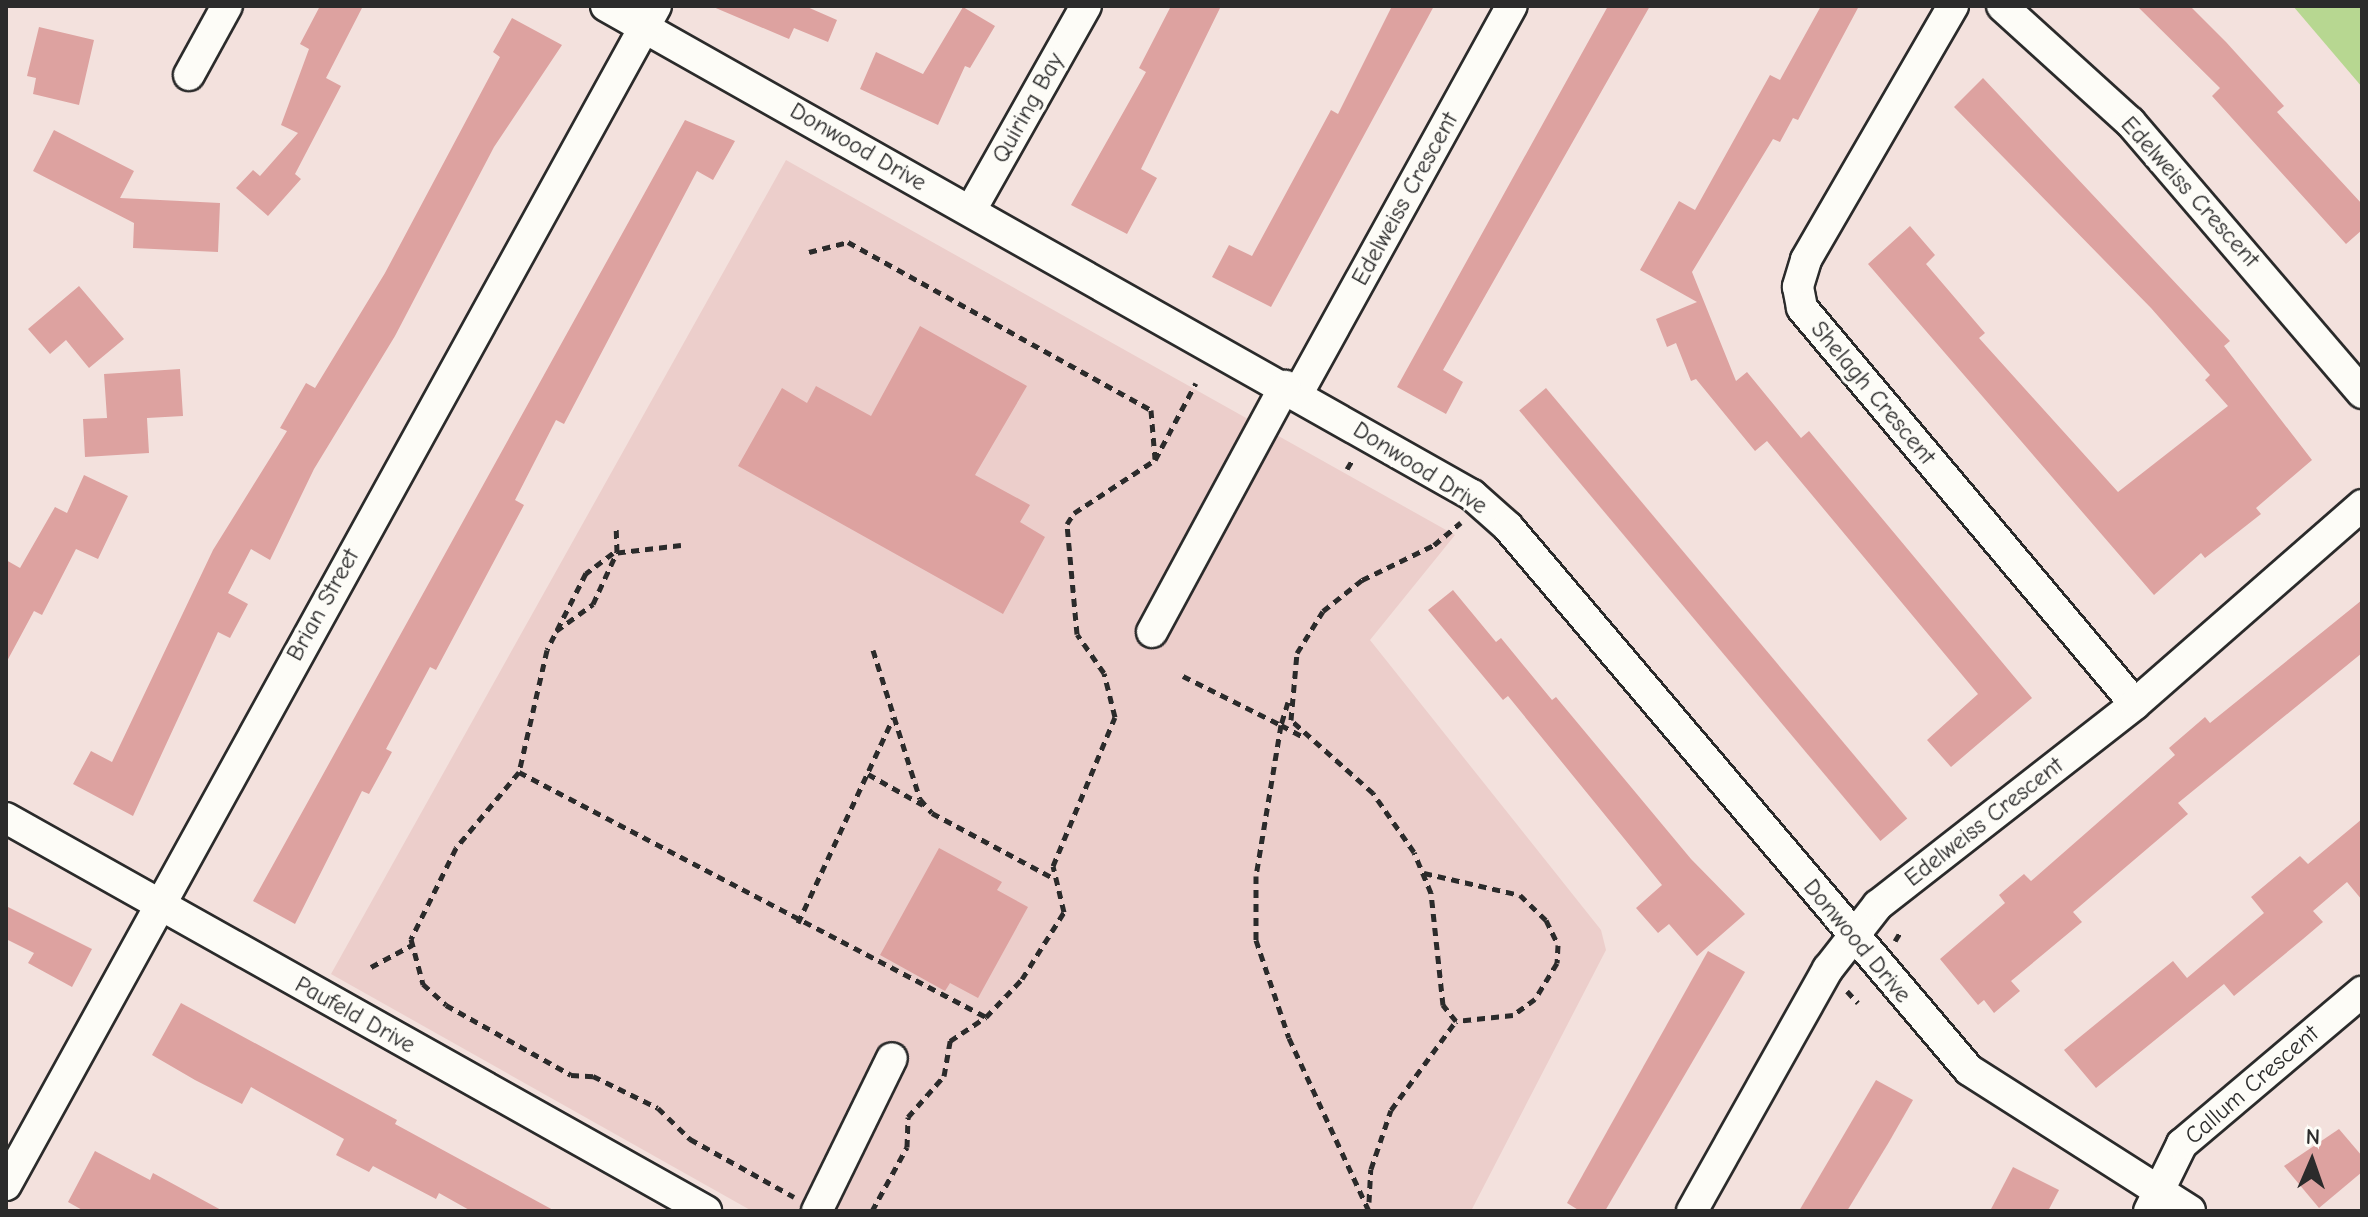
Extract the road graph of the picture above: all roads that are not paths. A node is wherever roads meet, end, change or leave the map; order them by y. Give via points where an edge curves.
1 (227, 6) edge
2 (606, 6) edge
3 (1086, 6) edge
4 (1512, 6) edge
5 (1953, 6) edge
6 (2002, 6) edge
7 (650, 16) edge
8 (189, 75) dead end
9 (971, 210) junction
10 (1292, 389) junction
11 (2362, 393) edge
12 (2362, 505) edge
13 (1152, 632) dead end
14 (2135, 704) junction
15 (6, 818) edge
16 (158, 905) junction
17 (1854, 937) junction
18 (2362, 992) edge
19 (892, 1058) dead end
20 (6, 1185) edge
21 (2155, 1202) edge
22 (817, 1210) edge
23 (706, 1211) edge
24 (1692, 1211) edge
25 (2190, 1211) edge

1 - 8 street
2 - 7 street, Donwood Drive
3 - 9 street, Quiring Bay
4 - 10 street, Edelweiss Crescent
5 - 14 street, Shelagh Crescent via 1806,260 1798,287 1802,308
6 - 11 street, Edelweiss Crescent via 2130,122
7 - 9 street, Donwood Drive
7 - 16 street, Brian Street
9 - 10 street, Donwood Drive
10 - 13 street, Edelweiss Crescent
10 - 17 street, Donwood Drive via 1481,502
12 - 14 street, Edelweiss Crescent
14 - 17 street, Edelweiss Crescent via 1878,905
15 - 16 street, Paufeld Drive
16 - 20 street, Brian Street
16 - 23 street, Paufeld Drive
17 - 21 street, Donwood Drive via 1969,1070
17 - 24 street, Edelweiss Crescent via 1828,969
18 - 21 street, Callum Crescent via 2182,1144
19 - 22 street
21 - 25 street, Donwood Drive

